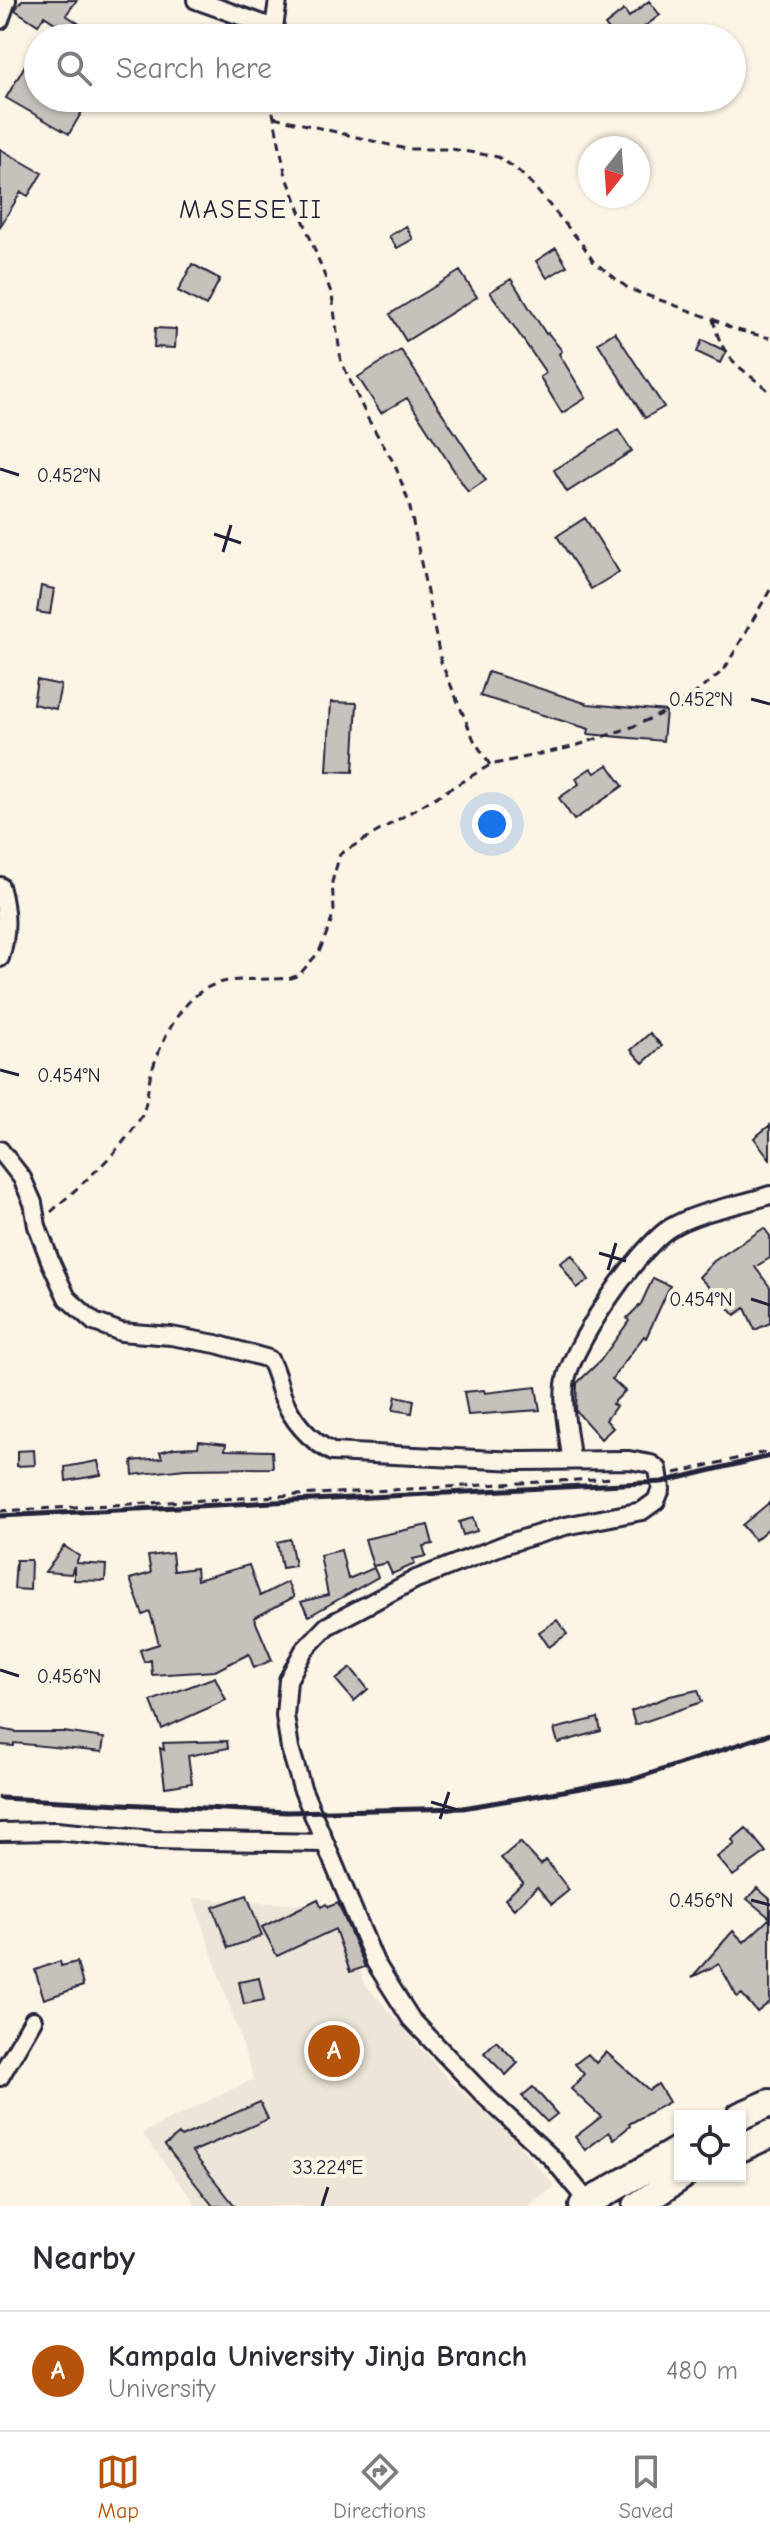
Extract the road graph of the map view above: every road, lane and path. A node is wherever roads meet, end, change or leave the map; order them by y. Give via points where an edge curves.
1 (7, 0) edge
2 (196, 0) edge
3 (278, 0) edge
4 (0, 20) edge
5 (263, 24) edge
6 (275, 24) edge
7 (273, 112) edge
8 (274, 117) junction
9 (713, 319) junction
10 (770, 338) edge
11 (770, 392) edge
12 (770, 590) edge
13 (490, 765) junction
14 (0, 886) edge
15 (0, 958) edge
16 (0, 1150) edge
17 (770, 1195) edge
18 (37, 1226) junction
19 (770, 1451) edge
20 (571, 1459) junction
21 (661, 1476) junction
22 (614, 1478) dead end
23 (0, 1511) edge
24 (0, 1832) edge
25 (324, 1843) junction
26 (33, 2020) dead end
27 (0, 2077) edge
28 (770, 2103) edge
29 (746, 2113) edge
30 (770, 2134) edge
31 (746, 2145) edge
32 (674, 2153) edge
33 (674, 2181) edge
34 (586, 2204) edge
35 (637, 2206) edge

1 - 4 street
2 - 5 street
3 - 6 street
7 - 8 path
8 - 9 path via 406,149 498,157 530,182 593,261 629,289
8 - 13 path via 285,172 332,295 341,361 409,503 441,662
9 - 10 path
9 - 11 path via 721,349
12 - 13 path via 724,670 692,696 602,737
13 - 18 path via 340,854 332,882 330,925 319,952 299,975 220,983 203,989 183,1008 160,1047 142,1115 111,1154
14 - 15 street via 6,907
16 - 18 street via 22,1178
17 - 20 street via 669,1228 639,1258 569,1366 564,1410
18 - 20 street via 67,1298 94,1322 121,1332 216,1344 269,1359 294,1419 312,1442 332,1452
19 - 21 path
20 - 21 street via 645,1462
21 - 25 street via 656,1501 642,1511 565,1526 416,1579 327,1626 304,1650 288,1680 285,1716 290,1748
22 - 23 path
24 - 25 street
25 - 34 street via 375,1962 411,2019 552,2158
26 - 27 street
28 - 29 highway
30 - 31 highway
32 - 34 highway
33 - 35 highway

